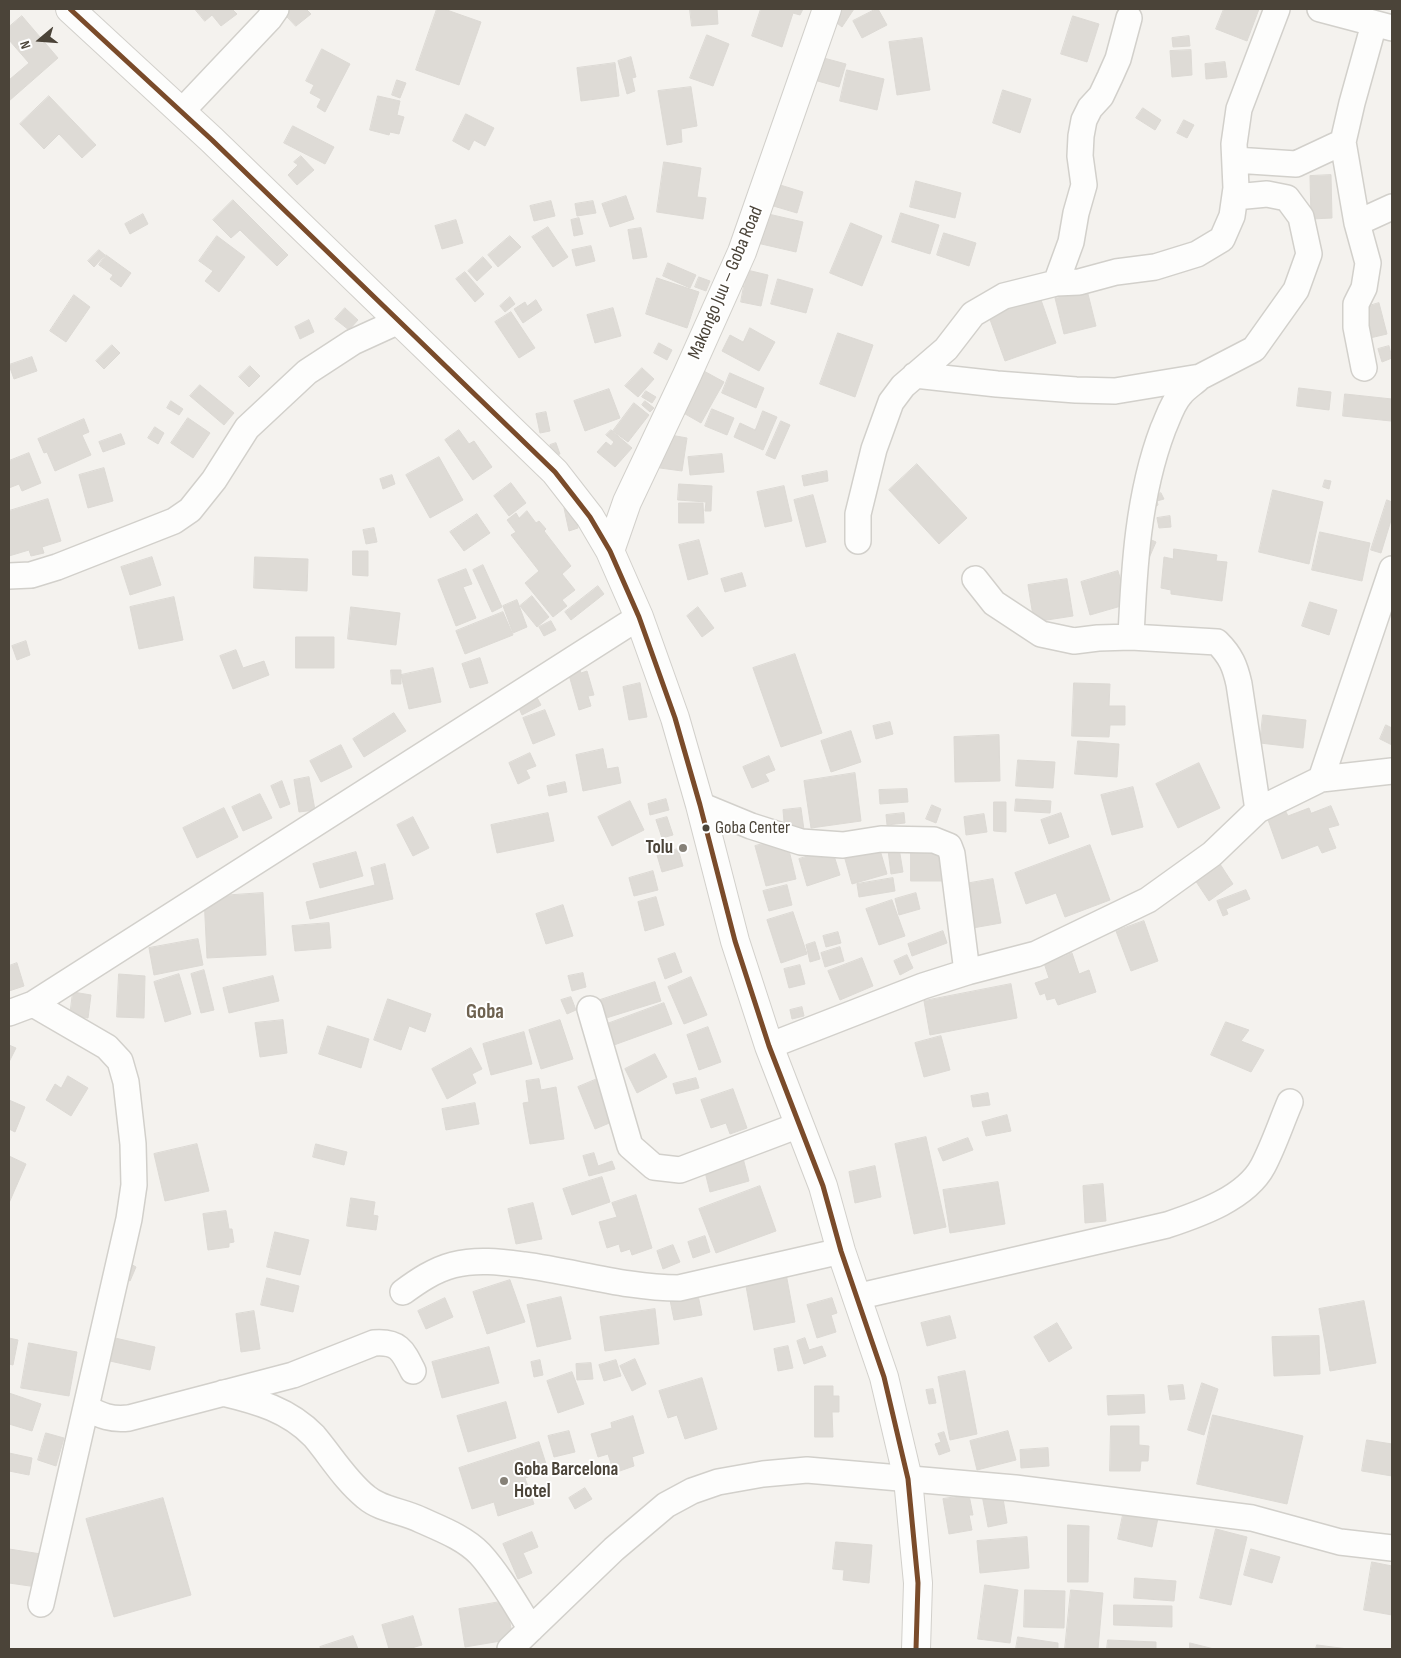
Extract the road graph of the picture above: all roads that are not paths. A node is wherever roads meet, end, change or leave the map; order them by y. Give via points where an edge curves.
1 (70, 9) edge
2 (276, 9) edge
3 (827, 9) edge
4 (1277, 9) edge
5 (1320, 9) edge
6 (1129, 18) dead end
7 (1383, 26) edge
8 (181, 112) junction
9 (1343, 142) junction
10 (1235, 160) junction
11 (1235, 197) junction
12 (1392, 207) edge
13 (1357, 224) junction
14 (1056, 283) junction
15 (399, 321) junction
16 (1364, 368) dead end
17 (915, 375) junction
18 (1200, 377) junction
19 (858, 541) dead end
20 (610, 551) junction
21 (1392, 569) edge
22 (9, 576) edge
23 (975, 579) dead end
24 (639, 617) junction
25 (1131, 637) junction
26 (1392, 771) edge
27 (1321, 779) junction
28 (700, 805) junction
29 (1258, 810) junction
30 (967, 972) junction
31 (33, 1004) junction
32 (590, 1009) dead end
33 (9, 1014) edge
34 (769, 1046) junction
35 (1290, 1102) dead end
36 (799, 1126) junction
37 (841, 1251) junction
38 (403, 1292) dead end
39 (856, 1297) junction
40 (413, 1371) dead end
41 (223, 1393) junction
42 (86, 1408) junction
43 (908, 1479) junction
44 (1392, 1548) edge
45 (41, 1604) dead end
46 (531, 1629) junction
47 (510, 1649) edge
48 (916, 1649) edge

1 - 8 street
2 - 8 street
3 - 20 street, Makongo Juu – Goba Road via 742,252 628,502
4 - 10 street via 1239,109
5 - 7 street
6 - 14 street via 1118,59 1101,96 1084,120 1080,156 1084,185 1072,242
7 - 9 street via 1352,103
8 - 15 street
9 - 10 street via 1296,164
9 - 13 street
10 - 11 street
11 - 14 street via 1232,216 1222,239 1197,254 1155,267 1116,272 1079,282
11 - 18 street via 1267,194 1286,198 1301,217 1309,254 1296,290 1254,349
12 - 13 street
13 - 16 street via 1368,263 1364,288 1356,304 1356,327
14 - 17 street via 1004,296 973,314 946,349
15 - 20 street via 556,472 590,517
15 - 22 street via 353,342 308,372 247,428 214,480 190,510 174,521 57,566 30,575
17 - 18 street via 996,384 1115,391
17 - 19 street via 891,402 874,449 858,514
18 - 25 street via 1180,394 1154,457 1134,567
20 - 24 street
21 - 27 street
23 - 25 street via 994,603 1041,634 1074,641
24 - 28 street via 675,718
24 - 31 street
25 - 29 street via 1217,642 1227,652 1239,684
26 - 27 street
27 - 29 street
28 - 30 street via 801,842 843,845 881,840 934,840 948,846 952,854
28 - 34 street via 735,941
29 - 30 street via 1212,854 1148,900 1036,954
30 - 34 street
31 - 33 street
31 - 42 street via 107,1047 120,1061 126,1082 134,1186
32 - 36 street via 630,1146 654,1167 680,1170
34 - 36 street
35 - 39 street via 1262,1167 1248,1186 1208,1210 1167,1225
36 - 37 street via 823,1186
37 - 38 street via 679,1288 654,1288 488,1260 452,1265 424,1276
37 - 39 street
39 - 43 street via 884,1377
40 - 41 street via 402,1350 385,1342 374,1343 293,1375
41 - 42 street via 117,1420
41 - 46 street via 255,1400 287,1413 312,1435 370,1500 419,1519 462,1540 479,1553 504,1585
42 - 45 street
43 - 44 street via 1015,1488 1252,1518 1340,1542
43 - 46 street via 807,1470 718,1482 692,1491 666,1505 614,1549
43 - 48 street via 918,1583
46 - 47 street

